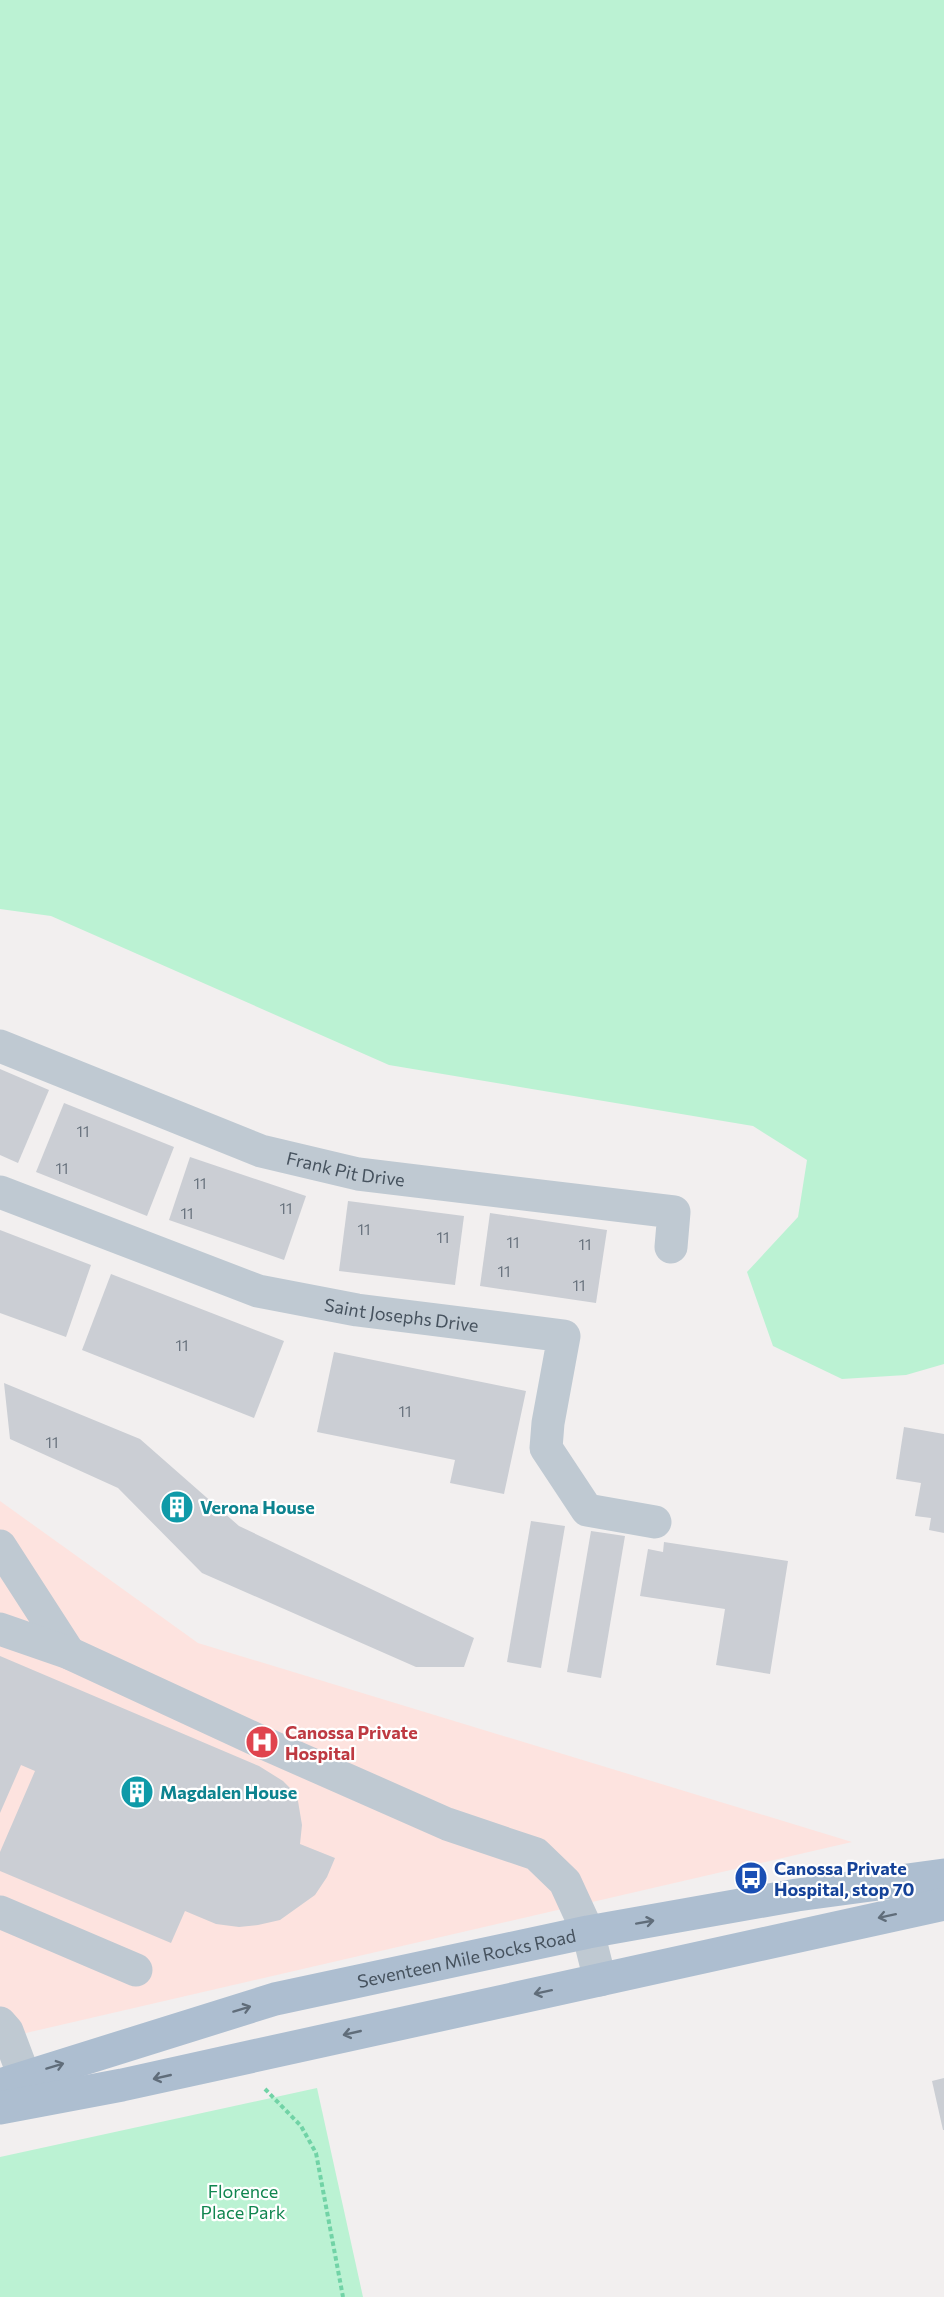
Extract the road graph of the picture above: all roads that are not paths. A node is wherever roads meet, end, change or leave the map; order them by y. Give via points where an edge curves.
1 (0, 1046) edge
2 (0, 1192) edge
3 (671, 1247) dead end
4 (655, 1522) dead end
5 (0, 1546) edge
6 (0, 1629) edge
7 (69, 1653) junction
8 (944, 1875) edge
9 (944, 1904) edge
10 (0, 1912) edge
11 (588, 1932) junction
12 (135, 1970) dead end
13 (600, 1980) junction
14 (0, 2023) edge
15 (12, 2080) edge
16 (0, 2108) edge

1 - 3 lane, Frank Pit Drive via 261,1151 358,1174 674,1212
2 - 4 lane, Saint Josephs Drive via 258,1292 357,1310 564,1336 546,1448 587,1510
5 - 7 lane
6 - 7 lane
7 - 11 lane via 447,1824 536,1854 565,1882
11 -> 8 main road, Seventeen Mile Rocks Road via 797,1895
9 -> 13 main road
10 - 12 lane
11 - 13 lane
15 -> 11 main road, Seventeen Mile Rocks Road via 275,1999
13 -> 16 main road
14 - 15 lane via 7,2031

